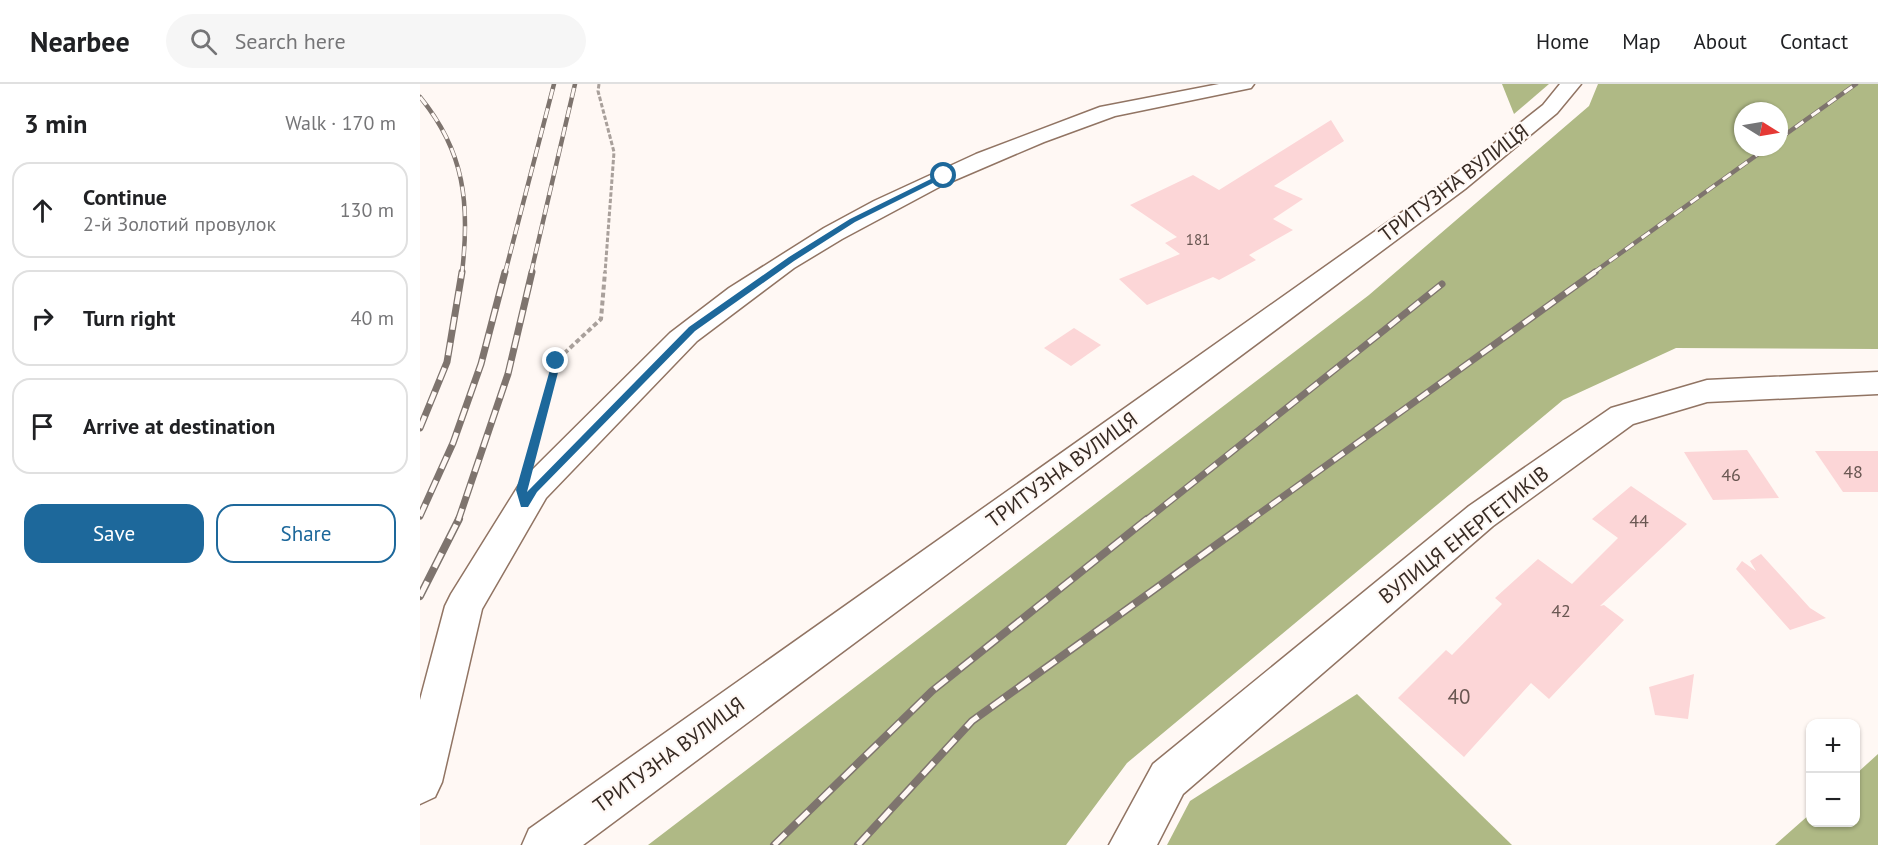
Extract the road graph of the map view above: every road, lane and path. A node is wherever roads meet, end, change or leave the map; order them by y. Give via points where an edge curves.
1 (599, 84) edge
2 (1244, 84) edge
3 (1571, 84) edge
4 (1878, 383) edge
5 (533, 447) dead end
6 (420, 782) edge
7 (545, 845) edge
8 (1132, 845) edge

1 - 5 path via 597,91 614,152 600,319 556,361
2 - 6 street via 1090,117 944,176 852,221 692,329 534,489 464,606
3 - 7 street, ТРИТУЗНА ВУЛИЦЯ via 1550,109 1457,184
4 - 8 street, ВУЛИЦЯ ЕНЕРГЕТИКІВ via 1707,391 1622,416 1481,516 1168,779

